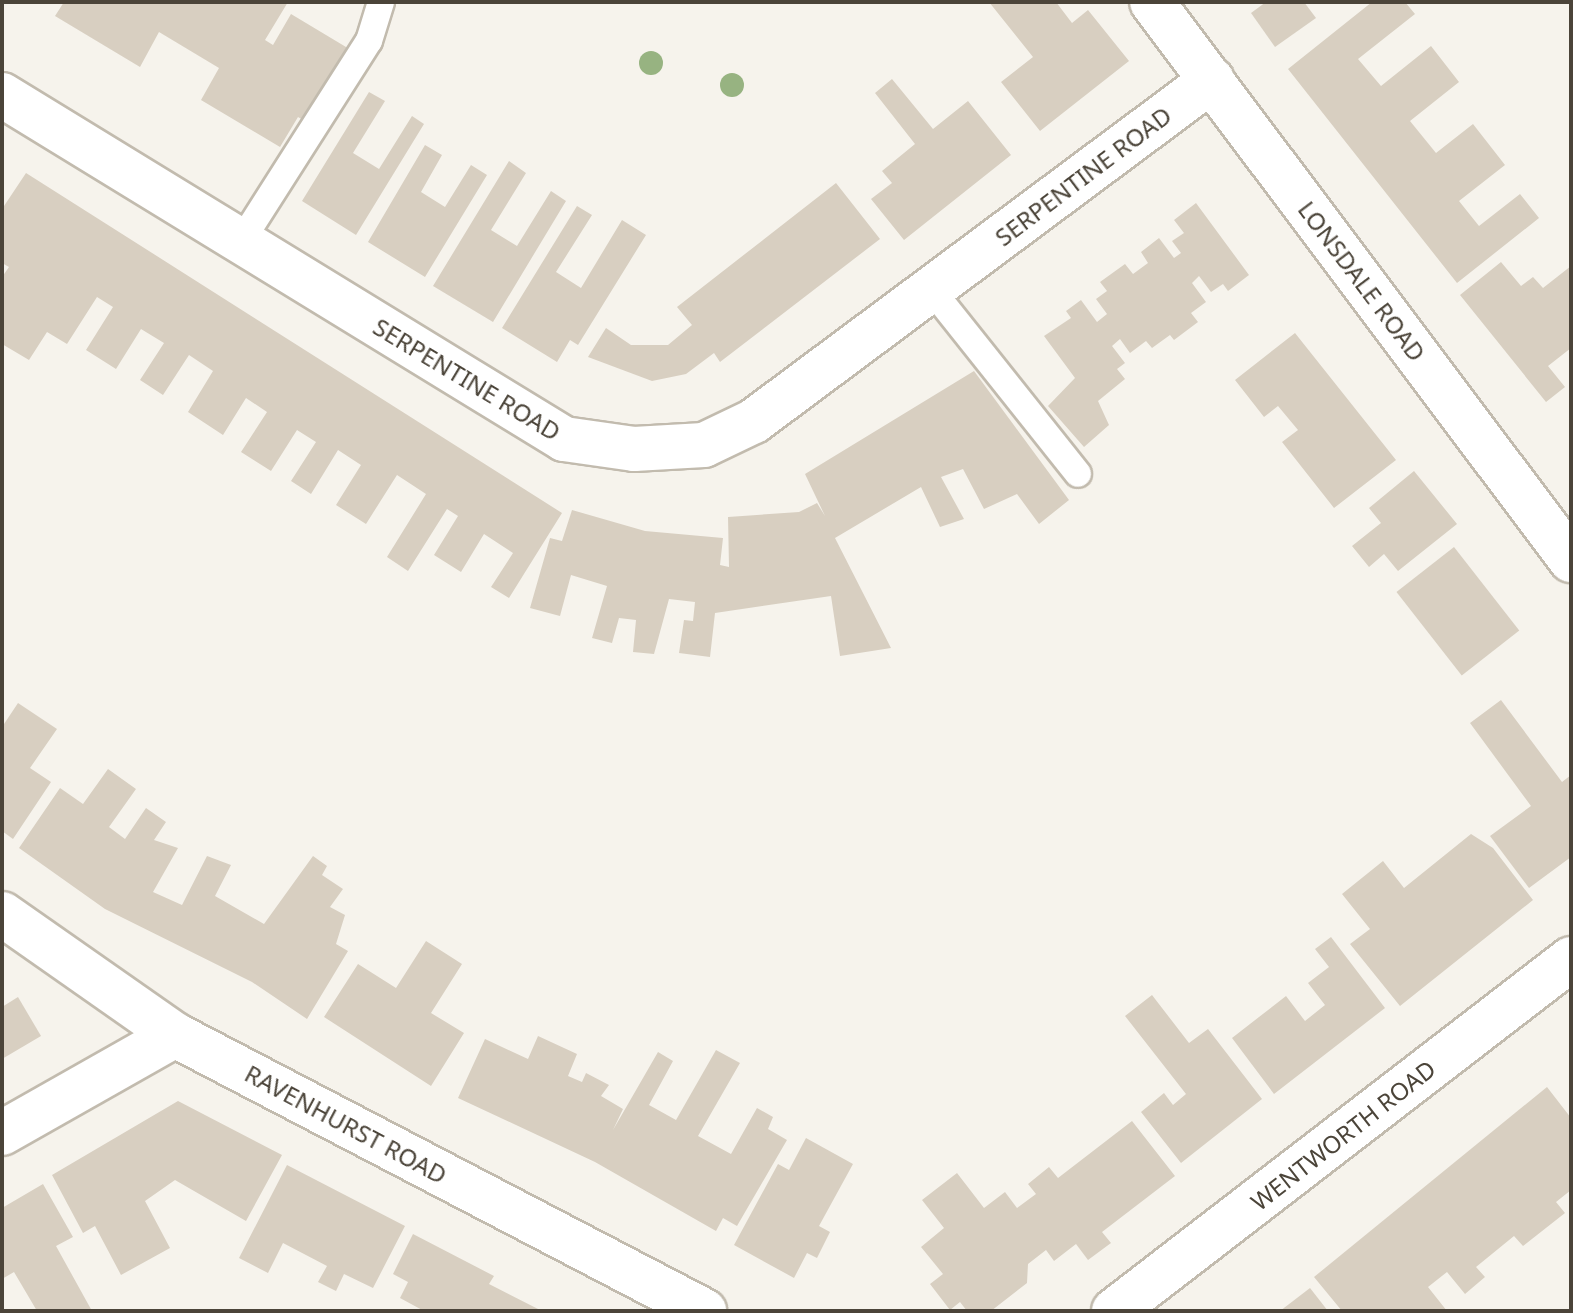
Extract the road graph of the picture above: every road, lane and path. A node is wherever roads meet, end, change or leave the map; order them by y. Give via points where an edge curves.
1 (381, 2) edge
2 (1152, 2) edge
3 (1212, 80) junction
4 (2, 95) edge
5 (242, 240) junction
6 (931, 289) junction
7 (1078, 474) dead end
8 (1571, 560) edge
9 (2, 914) edge
10 (1571, 959) edge
11 (175, 1035) junction
12 (2, 1133) edge
13 (704, 1311) edge
14 (1114, 1311) edge

1 - 5 lane via 369,41
2 - 3 street, LONSDALE ROAD
3 - 6 street, SERPENTINE ROAD
3 - 8 street, LONSDALE ROAD
4 - 5 street, SERPENTINE ROAD
5 - 6 street, SERPENTINE ROAD via 564,439 634,449 704,445 754,421
6 - 7 lane
9 - 11 street, RAVENHURST ROAD
10 - 14 street, WENTWORTH ROAD
11 - 12 street
11 - 13 street, RAVENHURST ROAD

